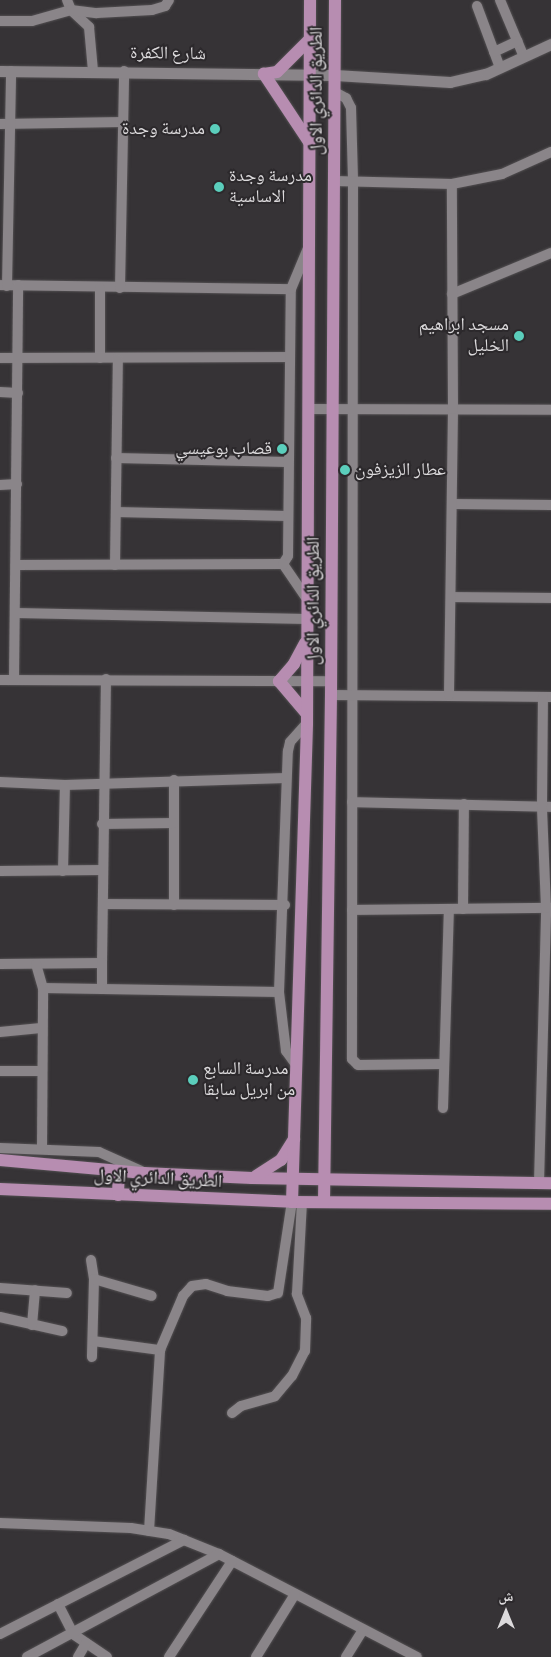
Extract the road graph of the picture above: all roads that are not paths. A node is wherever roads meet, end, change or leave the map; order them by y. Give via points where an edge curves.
1 (169, 0) edge
2 (310, 0) edge
3 (334, 0) edge
4 (500, 0) edge
5 (69, 5) edge
6 (477, 6) dead end
7 (0, 21) edge
8 (310, 38) junction
9 (518, 41) junction
10 (551, 44) edge
11 (494, 52) junction
12 (524, 57) junction
13 (500, 68) junction
14 (5, 71) edge
15 (93, 71) junction
16 (124, 71) junction
17 (264, 74) junction
18 (310, 75) junction
19 (335, 75) junction
20 (335, 92) junction
21 (123, 122) junction
22 (5, 124) edge
23 (311, 144) junction
24 (551, 152) edge
25 (334, 181) junction
26 (353, 181) junction
27 (452, 184) junction
28 (310, 245) junction
29 (551, 254) edge
30 (18, 285) junction
31 (4, 286) edge
32 (100, 288) junction
33 (120, 288) junction
34 (291, 289) junction
35 (452, 294) junction
36 (289, 357) junction
37 (0, 358) edge
38 (17, 358) junction
39 (100, 358) junction
40 (118, 359) junction
41 (0, 392) edge
42 (18, 393) junction
43 (353, 408) junction
44 (309, 409) junction
45 (332, 409) junction
46 (453, 409) junction
47 (551, 410) edge
48 (116, 458) junction
49 (288, 462) junction
50 (17, 484) junction
51 (0, 485) edge
52 (452, 504) junction
53 (551, 505) edge
54 (116, 512) junction
55 (288, 516) junction
56 (282, 564) junction
57 (16, 565) junction
58 (115, 565) junction
59 (450, 597) junction
60 (551, 598) edge
61 (307, 600) junction
62 (16, 613) junction
63 (307, 619) junction
64 (307, 639) junction
65 (106, 679) junction
66 (0, 680) edge
67 (14, 680) junction
68 (279, 681) junction
69 (307, 681) junction
70 (331, 681) junction
71 (331, 695) junction
72 (352, 695) junction
73 (449, 695) junction
74 (547, 697) edge
75 (307, 718) junction
76 (286, 778) junction
77 (174, 780) junction
78 (0, 782) edge
79 (104, 783) junction
80 (65, 785) junction
81 (352, 802) junction
82 (464, 804) junction
83 (546, 807) edge
84 (174, 823) junction
85 (102, 824) junction
86 (0, 870) edge
87 (102, 870) junction
88 (63, 871) junction
89 (103, 904) junction
90 (174, 905) junction
91 (284, 906) junction
92 (549, 908) edge
93 (449, 909) junction
94 (463, 909) junction
95 (352, 910) junction
96 (102, 963) junction
97 (0, 964) edge
98 (36, 964) junction
99 (43, 988) junction
100 (102, 989) junction
101 (279, 992) junction
102 (41, 1028) junction
103 (0, 1032) edge
104 (444, 1064) junction
105 (297, 1066) junction
106 (0, 1071) edge
107 (42, 1071) junction
108 (443, 1108) dead end
109 (296, 1127) junction
110 (0, 1148) edge
111 (42, 1149) junction
112 (0, 1160) edge
113 (119, 1170) junction
114 (144, 1173) junction
115 (252, 1178) junction
116 (294, 1179) junction
117 (324, 1180) junction
118 (545, 1183) edge
119 (0, 1189) edge
120 (118, 1195) junction
121 (297, 1202) junction
122 (324, 1202) junction
123 (551, 1204) edge
124 (91, 1260) dead end
125 (94, 1279) junction
126 (0, 1288) edge
127 (35, 1290) junction
128 (67, 1292) dead end
129 (152, 1296) dead end
130 (0, 1317) edge
131 (32, 1325) junction
132 (62, 1331) dead end
133 (93, 1341) junction
134 (160, 1350) junction
135 (92, 1357) dead end
136 (232, 1413) dead end
137 (0, 1523) edge
138 (148, 1531) junction
139 (184, 1540) junction
140 (219, 1554) junction
141 (232, 1561) junction
142 (295, 1594) junction
143 (58, 1604) junction
144 (363, 1630) junction
145 (0, 1634) edge
146 (73, 1634) junction
147 (86, 1643) junction
148 (27, 1657) edge
149 (78, 1657) edge
150 (107, 1657) edge
151 (169, 1657) edge
152 (256, 1657) edge
153 (346, 1657) edge
154 (417, 1657) edge

1 - 5 street via 165,6 152,10 97,12
2 - 8 main road, الطريق الدائري الاول
3 - 19 main road, الطريق الدائري الاول
4 - 9 street
5 - 7 street via 32,21
5 - 15 street via 89,28
6 - 11 street
8 - 17 main road via 277,72
8 - 18 main road, الطريق الدائري الاول
9 - 11 street
9 - 12 street
10 - 12 street, شارع الكفرة
11 - 13 street
12 - 13 street, شارع الكفرة
13 - 19 street, شارع الكفرة via 450,82
14 - 15 street, شارع الكفرة
14 - 22 street
15 - 16 street, شارع الكفرة
16 - 17 street, شارع الكفرة
16 - 21 street
17 - 18 street, شارع الكفرة
17 - 23 main road
18 - 19 street, شارع الكفرة
18 - 23 main road, الطريق الدائري الاول
19 - 20 main road, الطريق الدائري الاول
20 - 25 main road, الطريق الدائري الاول
20 - 26 street via 346,98 351,108
21 - 22 street
21 - 33 street
22 - 31 street
23 - 28 main road, الطريق الدائري الاول
24 - 27 street via 502,174
25 - 26 street
25 - 45 main road, الطريق الدائري الاول
26 - 27 street
26 - 43 street
27 - 35 street
28 - 34 street
28 - 44 main road, الطريق الدائري الاول
29 - 35 street
30 - 31 street
30 - 32 street
30 - 38 street
32 - 33 street
32 - 39 street
33 - 34 street
34 - 36 street
35 - 46 street
36 - 40 street
36 - 49 street
37 - 38 street
38 - 39 street
38 - 42 street
39 - 40 street
40 - 48 street
41 - 42 street
42 - 50 street
43 - 45 street
43 - 46 street
43 - 72 street
44 - 45 street
44 - 61 main road, الطريق الدائري الاول
45 - 70 main road, الطريق الدائري الاول
46 - 47 street
46 - 52 street
48 - 49 street
48 - 54 street
49 - 55 street
50 - 51 street
50 - 57 street
52 - 53 street
52 - 59 street
54 - 55 street
54 - 58 street
55 - 56 street via 288,556
56 - 58 street
56 - 61 street
57 - 58 street
57 - 62 street
59 - 60 street
59 - 73 street
61 - 63 main road, الطريق الدائري الاول
62 - 63 street
62 - 67 street
63 - 64 main road, الطريق الدائري الاول
64 - 68 main road via 294,664
64 - 69 main road, الطريق الدائري الاول
65 - 67 street
65 - 68 street
65 - 79 street
66 - 67 street
68 - 69 street
68 - 75 main road
69 - 70 street
69 - 75 main road, الطريق الدائري الاول
70 - 71 main road, الطريق الدائري الاول
71 - 72 street
71 - 117 main road, الطريق الدائري الاول
72 - 73 street
72 - 81 street
73 - 74 street
74 - 83 street
75 - 76 street via 290,742
75 - 105 main road, الطريق الدائري الاول
76 - 77 street
76 - 91 street
77 - 79 street
77 - 84 street
78 - 80 street
79 - 80 street
79 - 85 street
80 - 88 street
81 - 82 street
81 - 95 street
82 - 83 street
82 - 94 street
83 - 92 street
84 - 85 street
84 - 90 street
85 - 87 street
86 - 88 street
87 - 88 street
87 - 89 street
89 - 90 street
89 - 96 street
90 - 91 street
91 - 101 street
92 - 94 street
92 - 118 street
93 - 94 street
93 - 95 street
93 - 104 street
95 - 104 street via 353,1062 358,1065
96 - 98 street
96 - 100 street
97 - 98 street
98 - 99 street
99 - 100 street
99 - 102 street
100 - 101 street
101 - 105 street via 286,1051
102 - 103 street
102 - 107 street
104 - 108 street
105 - 109 main road, الطريق الدائري الاول
106 - 107 street
107 - 111 street
109 - 115 main road via 292,1145 281,1160
109 - 116 main road, الطريق الدائري الاول
110 - 111 street
111 - 114 street via 99,1152
112 - 113 main road, الطريق الدائري الاول
113 - 114 main road, الطريق الدائري الاول
113 - 120 main road
114 - 115 main road, الطريق الدائري الاول
115 - 116 main road, الطريق الدائري الاول
116 - 117 main road
116 - 121 main road, الطريق الدائري الاول
117 - 118 main road
117 - 122 main road, الطريق الدائري الاول
119 - 120 main road, الطريق الدائري الاول
120 - 121 main road, الطريق الدائري الاول
121 - 122 main road
121 - 134 street via 278,1292 268,1296 227,1291 206,1284 192,1286 183,1296
121 - 136 street via 297,1294 306,1318 305,1351 292,1376 275,1396 241,1406
122 - 123 main road
124 - 125 street
125 - 129 street
125 - 133 street
126 - 127 street
127 - 128 street
127 - 131 street
130 - 131 street
131 - 132 street
133 - 134 street
133 - 135 street
134 - 138 street
137 - 138 street
138 - 139 street
139 - 140 street
139 - 143 street
140 - 141 street
140 - 146 street
141 - 142 street
141 - 151 street
142 - 144 street
142 - 152 street
143 - 145 street
143 - 146 street
144 - 153 street
144 - 154 street
146 - 147 street
146 - 148 street
147 - 149 street
147 - 150 street

